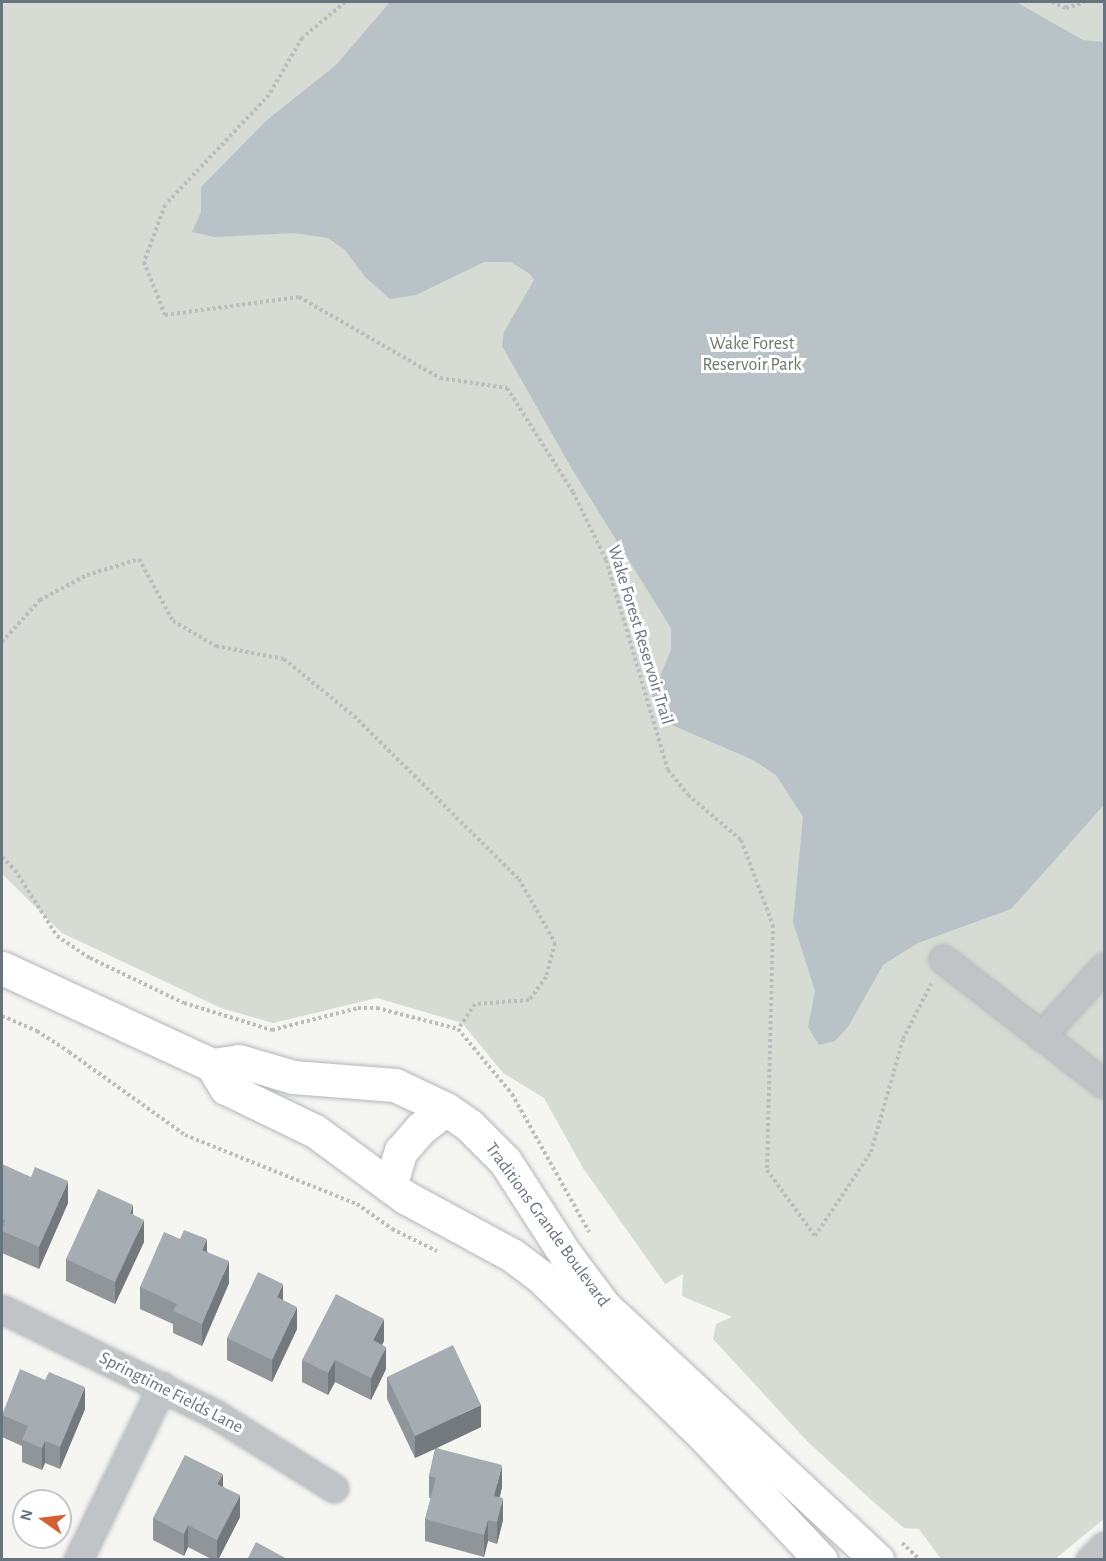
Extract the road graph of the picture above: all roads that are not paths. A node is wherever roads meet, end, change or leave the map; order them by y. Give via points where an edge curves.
1 (943, 959) road end
2 (1104, 967) edge
3 (2, 968) edge
4 (1041, 1036) junction
5 (212, 1065) junction
6 (1104, 1084) edge
7 (446, 1108) junction
8 (390, 1186) junction
9 (2, 1309) edge
10 (162, 1386) junction
11 (334, 1488) dead end
12 (1104, 1546) edge
13 (78, 1560) edge
14 (821, 1560) edge
15 (877, 1560) edge
16 (1090, 1560) edge

1 - 4 street
2 - 4 street
3 - 5 main road
4 - 6 street
5 - 7 main road, Traditions Grande Boulevard via 239,1061 292,1077 395,1085
5 - 8 main road, Traditions Grande Boulevard via 226,1088 315,1131
7 - 8 main road via 401,1151
7 - 15 main road, Traditions Grande Boulevard via 470,1125 505,1161 604,1306
8 - 14 main road, Traditions Grande Boulevard via 435,1217 497,1246 539,1275 705,1437
9 - 10 street, Springtime Fields Lane
10 - 11 street, Springtime Fields Lane via 267,1443
10 - 13 street
12 - 16 street

